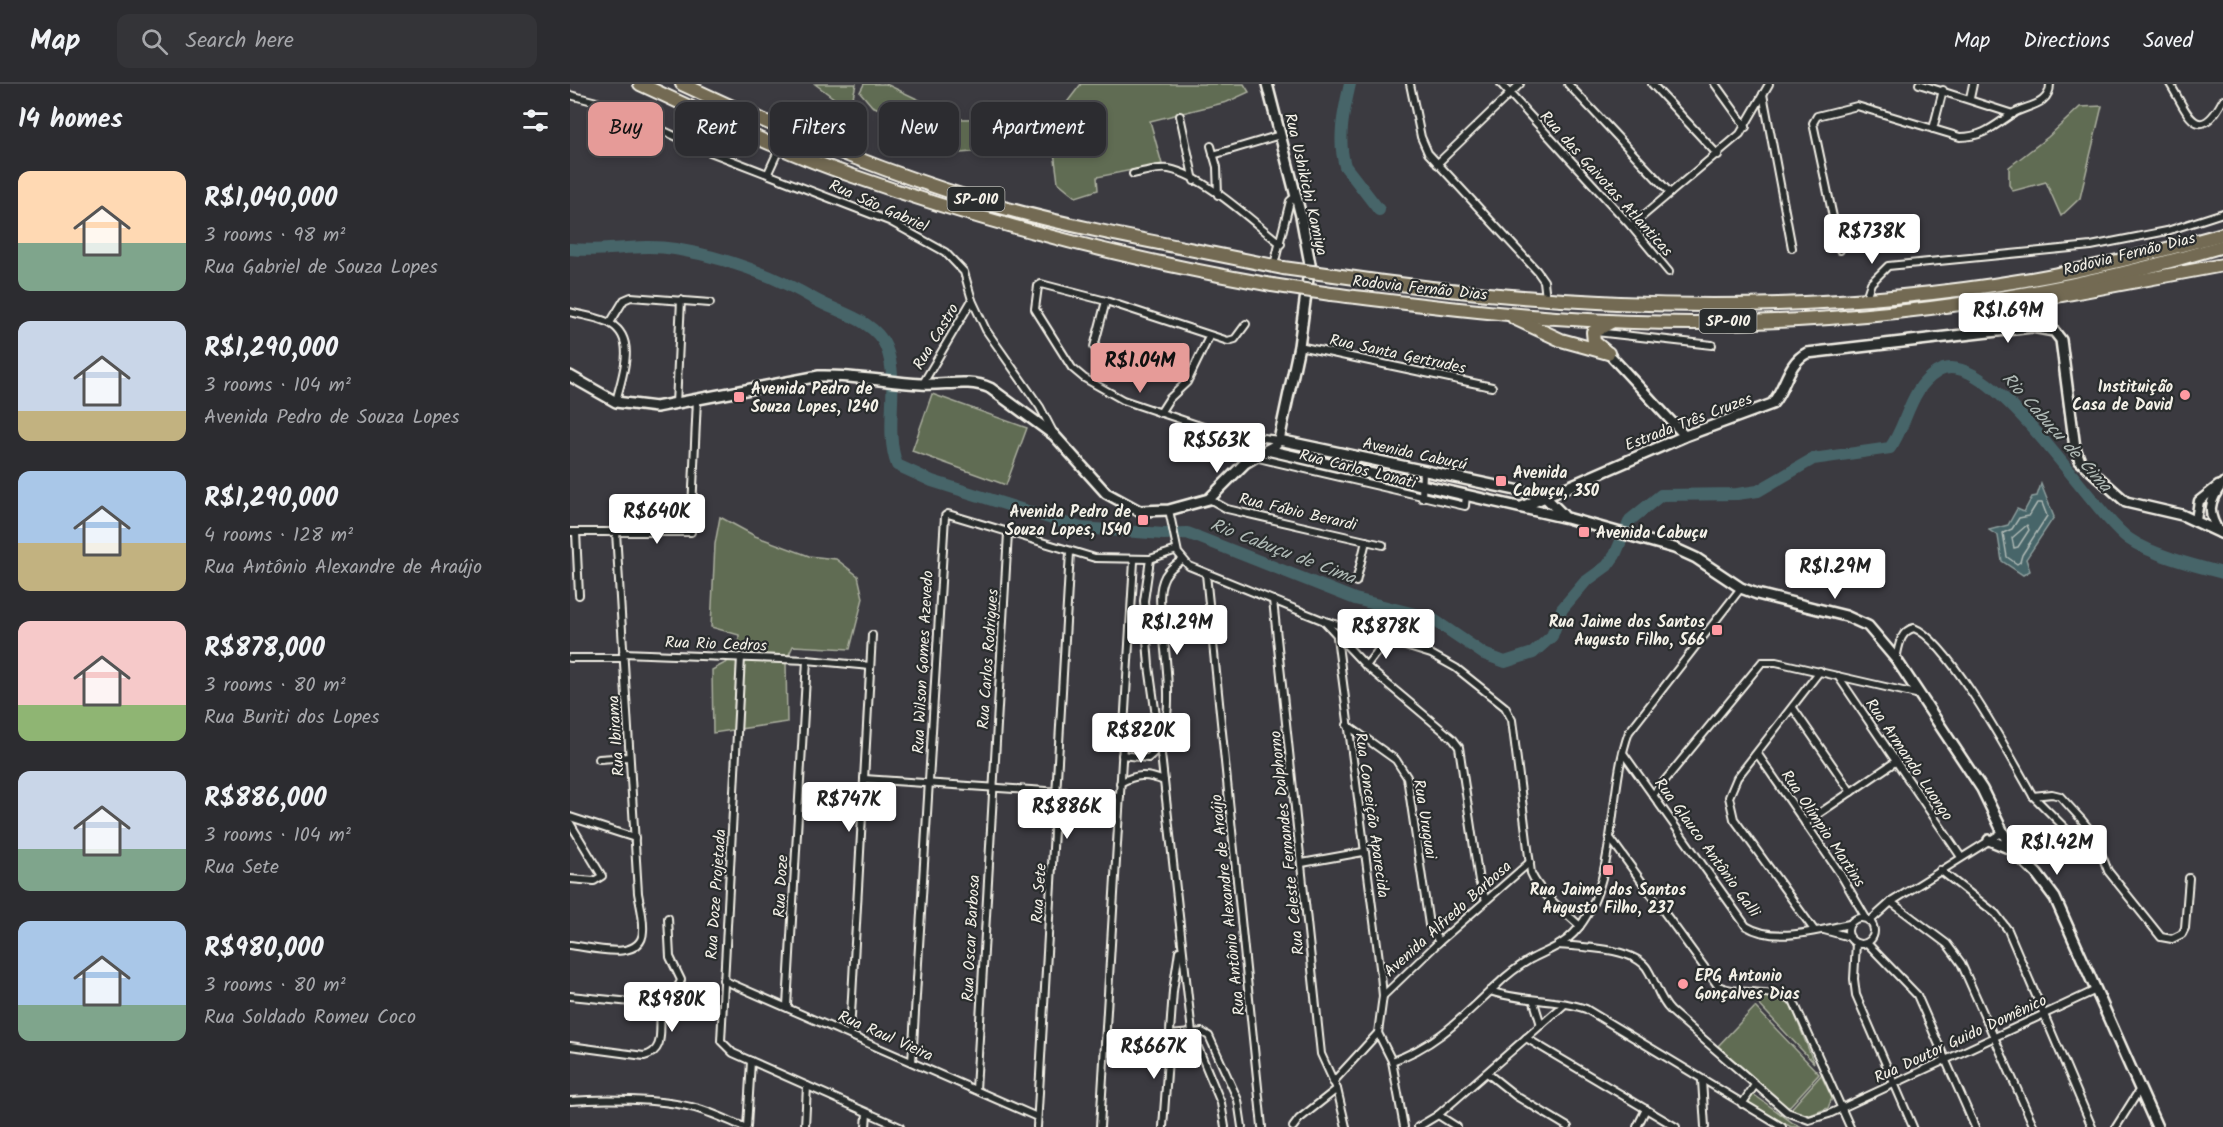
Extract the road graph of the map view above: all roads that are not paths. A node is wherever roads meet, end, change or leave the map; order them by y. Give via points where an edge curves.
1 (640, 84) edge
2 (682, 84) edge
3 (1267, 84) edge
4 (1410, 84) edge
5 (1502, 84) edge
6 (1520, 84) edge
7 (1568, 84) edge
8 (1652, 84) edge
9 (1715, 84) edge
10 (1768, 84) edge
11 (1919, 84) edge
12 (1973, 84) edge
13 (2050, 84) edge
14 (2170, 84) edge
15 (1943, 90) junction
16 (1763, 93) junction
17 (1509, 94) junction
18 (570, 95) edge
19 (1970, 98) junction
20 (2223, 100) edge
21 (2013, 114) junction
22 (1180, 116) dead end
23 (1746, 128) junction
24 (1933, 129) junction
25 (1280, 135) junction
26 (770, 142) edge
27 (1211, 146) dead end
28 (1213, 154) junction
29 (1718, 155) junction
30 (776, 156) edge
31 (802, 156) edge
32 (1437, 164) junction
33 (768, 173) junction
34 (1133, 174) dead end
35 (1194, 181) junction
36 (1670, 193) junction
37 (1218, 195) junction
38 (1296, 195) junction
39 (2223, 213) edge
40 (1631, 226) junction
41 (2223, 226) edge
42 (2223, 234) edge
43 (1281, 244) junction
44 (2223, 246) edge
45 (1792, 248) dead end
46 (1840, 250) dead end
47 (2109, 264) junction
48 (2223, 265) edge
49 (1278, 267) junction
50 (1669, 272) dead end
51 (1546, 298) junction
52 (1866, 298) junction
53 (681, 300) junction
54 (972, 300) junction
55 (1106, 301) junction
56 (710, 303) dead end
57 (1955, 306) junction
58 (570, 312) edge
59 (1500, 312) junction
60 (1614, 321) junction
61 (610, 323) junction
62 (1246, 324) dead end
63 (1593, 332) junction
64 (1209, 336) junction
65 (1712, 345) dead end
66 (1299, 346) junction
67 (1094, 347) dead end
68 (1608, 353) junction
69 (570, 376) edge
70 (922, 385) junction
71 (1492, 387) dead end
72 (697, 399) junction
73 (616, 402) junction
74 (676, 404) junction
75 (1160, 413) junction
76 (1054, 435) junction
77 (1685, 435) junction
78 (1279, 440) junction
79 (1267, 450) junction
80 (1253, 457) junction
81 (1423, 470) junction
82 (1420, 485) junction
83 (1511, 489) junction
84 (1466, 495) junction
85 (1544, 496) junction
86 (1422, 498) junction
87 (1533, 498) junction
88 (1209, 499) junction
89 (1508, 504) junction
90 (1522, 507) junction
91 (1169, 510) junction
92 (1568, 518) junction
93 (2196, 520) junction
94 (573, 532) edge
95 (616, 532) junction
96 (1008, 533) junction
97 (2222, 534) edge
98 (1366, 541) junction
99 (1383, 545) dead end
100 (1176, 547) junction
101 (1070, 552) junction
102 (1150, 560) junction
103 (1182, 560) junction
104 (1134, 561) junction
105 (1206, 574) junction
106 (1356, 582) dead end
107 (1741, 588) junction
108 (579, 595) dead end
109 (1273, 600) junction
110 (1322, 620) junction
111 (872, 634) dead end
112 (1337, 637) junction
113 (1386, 640) junction
114 (623, 655) junction
115 (741, 657) junction
116 (570, 658) edge
117 (807, 660) junction
118 (1896, 660) junction
119 (870, 666) junction
120 (1366, 666) junction
121 (1820, 671) junction
122 (1837, 675) junction
123 (1912, 691) junction
124 (1793, 708) junction
125 (1347, 725) junction
126 (1160, 745) junction
127 (1623, 752) junction
128 (1757, 753) junction
129 (1122, 755) junction
130 (629, 757) junction
131 (599, 759) dead end
132 (1895, 762) junction
133 (864, 779) junction
134 (1164, 781) junction
135 (928, 783) junction
136 (1120, 783) junction
137 (992, 787) junction
138 (1058, 791) junction
139 (1851, 792) junction
140 (1653, 795) junction
141 (1120, 796) junction
142 (2033, 796) junction
143 (570, 817) edge
144 (570, 823) edge
145 (1805, 823) junction
146 (2003, 832) junction
147 (2070, 833) dead end
148 (635, 838) junction
149 (1610, 838) junction
150 (1989, 840) junction
151 (2011, 849) junction
152 (1363, 852) junction
153 (1961, 856) junction
154 (1530, 862) junction
155 (1302, 863) junction
156 (1940, 870) junction
157 (2189, 878) dead end
158 (570, 879) edge
159 (1486, 900) junction
160 (1891, 902) junction
161 (668, 918) dead end
162 (1868, 920) junction
163 (1850, 924) junction
164 (1580, 926) junction
165 (1817, 929) junction
166 (1850, 937) junction
167 (1439, 942) junction
168 (1856, 943) junction
169 (1867, 943) junction
170 (1180, 944) junction
171 (570, 945) edge
172 (1559, 945) junction
173 (723, 980) junction
174 (2096, 990) junction
175 (1490, 991) junction
176 (570, 996) edge
177 (1383, 996) junction
178 (1534, 1002) junction
179 (1564, 1004) junction
180 (662, 1005) junction
181 (787, 1006) junction
182 (2045, 1014) junction
183 (1541, 1025) junction
184 (850, 1033) junction
185 (1192, 1033) junction
186 (1378, 1033) junction
187 (1170, 1035) junction
188 (1526, 1038) junction
189 (1994, 1038) junction
190 (570, 1046) edge
191 (1946, 1060) junction
192 (751, 1061) junction
193 (1392, 1061) junction
194 (912, 1062) junction
195 (1487, 1073) junction
196 (1702, 1080) junction
197 (1333, 1082) junction
198 (1894, 1083) junction
199 (1755, 1085) junction
200 (807, 1086) junction
201 (1337, 1089) junction
202 (2140, 1089) junction
203 (976, 1090) junction
204 (570, 1101) edge
205 (1742, 1104) junction
206 (1838, 1109) junction
207 (1646, 1110) junction
208 (867, 1113) junction
209 (1438, 1115) junction
210 (1037, 1117) junction
211 (805, 1124) edge
212 (745, 1127) edge
213 (866, 1127) edge
214 (900, 1127) edge
215 (1036, 1127) edge
216 (1101, 1127) edge
217 (1163, 1127) edge
218 (1225, 1127) edge
219 (1242, 1127) edge
220 (1262, 1127) edge
221 (1293, 1127) edge
222 (1346, 1127) edge
223 (1404, 1127) edge
224 (1418, 1127) edge
225 (1457, 1127) edge
226 (1568, 1127) edge
227 (1636, 1127) edge
228 (1676, 1127) edge
229 (1705, 1127) edge
230 (1782, 1127) edge
231 (1850, 1127) edge
232 (1912, 1127) edge
233 (1975, 1127) edge
234 (2034, 1127) edge
235 (2092, 1127) edge
236 (2116, 1127) edge
237 (2157, 1127) edge

1 - 26 highway, Rodovia Fernão Dias / SP-010
2 - 49 highway, Rodovia Fernão Dias / SP-010 via 857,161 955,193
3 - 25 main road, Rua Ushikichi Kamiya
4 - 32 street via 1421,137
5 - 17 street, Rua das Gaivotas Atlanticas
6 - 17 street
7 - 36 street
8 - 29 street
9 - 23 street
10 - 16 street
11 - 15 street
12 - 19 street
13 - 21 street via 2044,100
14 - 20 street via 2189,118 2202,122 2212,116
15 - 19 street
15 - 24 street
16 - 23 street
16 - 45 street
17 - 32 street
17 - 40 street, Rua das Gaivotas Atlanticas
18 - 33 street, Rua São Gabriel via 608,105 705,150
19 - 21 street
21 - 24 street via 1986,133 1973,137
22 - 35 street
23 - 29 street
24 - 46 street via 1857,106 1814,118
25 - 28 street
25 - 38 main road, Rua Ushikichi Kamiya
27 - 28 street
28 - 37 street
29 - 36 street
30 - 33 street
31 - 59 highway, Rodovia Fernão Dias / SP-010, bridge via 852,176 1000,223 1126,254 1272,285
32 - 51 street via 1540,274
33 - 54 street, Rua São Gabriel via 889,221 936,246 964,272
34 - 35 street via 1169,169
35 - 37 street
36 - 40 street
37 - 43 street
38 - 43 street via 1290,201
38 - 66 main road, Rua Ushikichi Kamiya via 1310,273
39 - 52 street via 2167,231 2091,246 1888,266 1871,283
40 - 50 street, Rua das Gaivotas Atlanticas
41 - 47 highway
42 - 47 highway, Rodovia Fernão Dias / SP-010
43 - 49 street
44 - 57 highway, Rodovia Fernão Dias / SP-010 via 2142,269
47 - 52 highway, Rodovia Fernão Dias / SP-010 via 2023,281
48 - 57 highway via 2026,302 1977,308
49 - 51 highway, Rodovia Fernão Dias / SP-010, bridge via 1446,291
51 - 52 highway, Rodovia Fernão Dias / SP-010 via 1719,305
53 - 56 street
53 - 61 street via 627,298
53 - 74 street
54 - 70 street, Rua Castro
54 - 76 street, Rua São Gabriel via 986,330 1040,407
55 - 64 street
55 - 67 street
55 - 75 street via 1041,284 1037,287 1035,309 1072,368 1116,397
57 - 60 highway, Rodovia Fernão Dias / SP-010 via 1815,318
58 - 61 street
59 - 60 highway, Rodovia Fernão Dias / SP-010
59 - 68 highway via 1561,340
60 - 63 highway
61 - 73 street via 623,336 627,350
62 - 64 street via 1233,341
63 - 65 street
63 - 68 highway via 1594,342
64 - 75 street via 1187,382
66 - 71 street, Rua Santa Gertrudes
66 - 78 main road, Rua Ushikichi Kamiya
68 - 77 street
69 - 73 main road
70 - 72 main road via 819,376
70 - 76 main road via 966,382 984,386
72 - 74 main road
72 - 95 street via 691,532
73 - 74 main road via 656,407
75 - 78 street via 1218,432
76 - 91 main road via 1099,487 1120,503 1139,511
77 - 85 main road, Estrada Três Cruzes
77 - 93 main road, Estrada Três Cruzes via 1772,404 1793,364 1807,353 2044,327 2061,340 2080,461 2126,502
78 - 79 main road
78 - 81 main road, Avenida Cabuçú
79 - 80 main road
79 - 82 main road, Avenida Cabuçú
80 - 86 street, Rua Carlos Lonati
80 - 88 main road
81 - 82 street, Rua Carlos Lonati
81 - 83 main road, Avenida Cabuçú
82 - 84 main road, Avenida Cabuçú
82 - 86 street, Rua Carlos Lonati
83 - 87 main road, Avenida Cabuçú
83 - 89 main road
84 - 86 street, Rua Carlos Lonati via 1465,506
84 - 89 main road, Avenida Cabuçú
85 - 87 main road, Estrada Três Cruzes
85 - 92 main road
87 - 90 main road, Estrada Três Cruzes
88 - 91 main road
88 - 98 street, Rua Fábio Berardi via 1227,508
89 - 90 main road, Avenida Cabuçú
90 - 92 main road, Avenida Cabuçú
91 - 100 street
92 - 107 main road, Avenida Cabuçú via 1686,552
93 - 97 main road, Estrada Três Cruzes
93 - 97 street, Estrada Três Cruzes via 2199,501 2223,483 2210,508 2212,522
94 - 95 street
94 - 108 street
95 - 114 street, Rua Ibirama
96 - 101 street
96 - 135 street, Rua Wilson Gomes Azevedo via 945,516
96 - 137 street, Rua Carlos Rodrigues
98 - 99 street, Rua Fábio Berardi
98 - 106 street
100 - 102 street
100 - 103 street
101 - 104 street
101 - 138 street, Rua Sete
102 - 104 street
102 - 126 street via 1144,601
103 - 105 street, Avenida Alfredo Barbosa
103 - 126 street via 1164,576 1160,597 1168,692
104 - 129 street
105 - 109 street, Avenida Alfredo Barbosa
105 - 220 street, Rua Antônio Alexandre de Araújo
107 - 118 main road, Avenida Cabuçú via 1858,621 1878,636
107 - 127 street via 1629,732
109 - 110 street, Avenida Alfredo Barbosa
109 - 155 street, Rua Celeste Fernandes Dalphorno
110 - 112 street
110 - 113 street, Avenida Alfredo Barbosa
111 - 119 street
112 - 120 street
112 - 125 street, Rua Conceição Aparecida
113 - 120 street
113 - 154 street, Avenida Alfredo Barbosa via 1431,654 1456,668 1509,712
114 - 115 street, Rua Rio Cedros
114 - 116 street, Rua Rio Cedros
114 - 130 street, Rua Ibirama
115 - 117 street, Rua Rio Cedros
115 - 173 street, Rua Doze Projetada
117 - 119 street, Rua Rio Cedros
117 - 181 street, Rua Doze
118 - 123 main road, Avenida Cabuçú
118 - 142 street via 1907,630 1914,628 1927,635 2001,735
119 - 133 street
120 - 159 street via 1459,747 1479,880
121 - 122 street
121 - 124 street
121 - 140 street via 1762,662
122 - 123 street
122 - 132 street, Rua Armando Luongo
123 - 146 main road, Avenida Cabuçú via 1982,789
124 - 128 street
124 - 139 street
125 - 152 street, Rua Conceição Aparecida
125 - 167 street, Rua Uruguai via 1396,760 1407,777 1429,925
126 - 129 street via 1148,758
126 - 134 street
127 - 140 street, Rua Glauco Antônio Galli
127 - 149 street
128 - 145 street, Rua Olímpio Martins
128 - 165 street via 1732,788 1730,808 1734,819
129 - 136 street
130 - 131 street
130 - 148 street, Rua Ibirama
132 - 139 street
132 - 153 street, Rua Armando Luongo
133 - 135 street
133 - 184 street
134 - 136 street via 1150,775 1132,776
134 - 170 street
135 - 137 street
135 - 194 street, Rua Wilson Gomes Azevedo
136 - 141 street
137 - 138 street
137 - 203 street, Rua Oscar Barbosa
138 - 141 street
138 - 210 street, Rua Sete
139 - 145 street
140 - 165 street, Rua Glauco Antônio Galli via 1746,926 1775,935
141 - 216 street
142 - 147 street
142 - 157 street via 2057,794 2081,819 2094,836 2108,871 2161,937 2172,939 2185,928
143 - 148 street
144 - 158 street via 602,876 594,882
145 - 162 street, Rua Olímpio Martins
146 - 150 street
146 - 151 main road, Avenida Cabuçú
148 - 171 street, Rua Ibirama via 642,937 639,943 628,950
149 - 164 street via 1595,897
149 - 206 street via 1718,986 1733,991 1779,994 1793,1000
150 - 151 main road
150 - 153 street
151 - 174 main road via 2055,898
152 - 155 street
152 - 177 street, Rua Conceição Aparecida
153 - 156 street
154 - 159 street, Avenida Alfredo Barbosa
154 - 164 street via 1535,882
155 - 197 street, Rua Celeste Fernandes Dalphorno via 1321,1054
156 - 160 street
156 - 182 street via 2003,922
159 - 167 street, Avenida Alfredo Barbosa
160 - 162 street
160 - 189 street via 1955,953
161 - 180 street via 670,957 681,980
162 - 163 street via 1857,918
162 - 169 street via 1874,933
163 - 165 street, Rua Glauco Antônio Galli
163 - 166 street
164 - 172 street
165 - 166 street, Rua Glauco Antônio Galli
166 - 168 street
167 - 177 street, Avenida Alfredo Barbosa
168 - 169 street
168 - 198 street via 1856,995
169 - 191 street via 1917,995
170 - 185 street
170 - 187 street
172 - 175 street via 1530,960
172 - 199 street, Rua Doutor Guido Domênico via 1639,959 1650,972 1667,1008
173 - 181 street, Rua Raul Vieira
173 - 192 street, Rua Doze Projetada via 720,1041 727,1050
174 - 182 street, Rua Doutor Guido Domênico
174 - 202 main road
175 - 178 street
175 - 193 street via 1426,1048
176 - 180 street
177 - 186 street, Avenida Alfredo Barbosa
178 - 179 street
178 - 183 street
179 - 183 street
179 - 196 street via 1586,1009
180 - 190 street via 660,1038 650,1055
181 - 184 street, Rua Raul Vieira
182 - 189 street, Rua Doutor Guido Domênico
182 - 235 street
183 - 188 street
184 - 194 street, Rua Raul Vieira
185 - 187 street
185 - 218 street via 1221,1102
185 - 219 street via 1209,1036 1238,1100
186 - 193 street
186 - 197 street
187 - 217 street
188 - 195 street
188 - 207 street
189 - 191 street, Rua Doutor Guido Domênico
189 - 234 street
191 - 198 street, Rua Doutor Guido Domênico
191 - 233 street
192 - 200 street, Rua Doze Projetada
192 - 212 street
193 - 223 street
194 - 203 street, Rua Raul Vieira
195 - 209 street
195 - 226 street via 1516,1096
196 - 205 street
196 - 229 street
197 - 201 street, Rua Celeste Fernandes Dalphorno
198 - 206 street, Rua Doutor Guido Domênico
198 - 232 street
199 - 205 street
199 - 206 street, Rua Doutor Guido Domênico via 1787,1113 1799,1118 1819,1119
200 - 208 street, Rua Doze Projetada
200 - 211 street
201 - 221 street
201 - 222 street, Rua Celeste Fernandes Dalphorno
202 - 236 street
202 - 237 main road
203 - 210 street, Rua Raul Vieira
204 - 212 street via 677,1104
205 - 230 street
206 - 231 street
207 - 227 street
207 - 228 street
208 - 213 street
208 - 214 street, Rua Doze Projetada
209 - 224 street
209 - 225 street
210 - 215 street, Rua Sete

